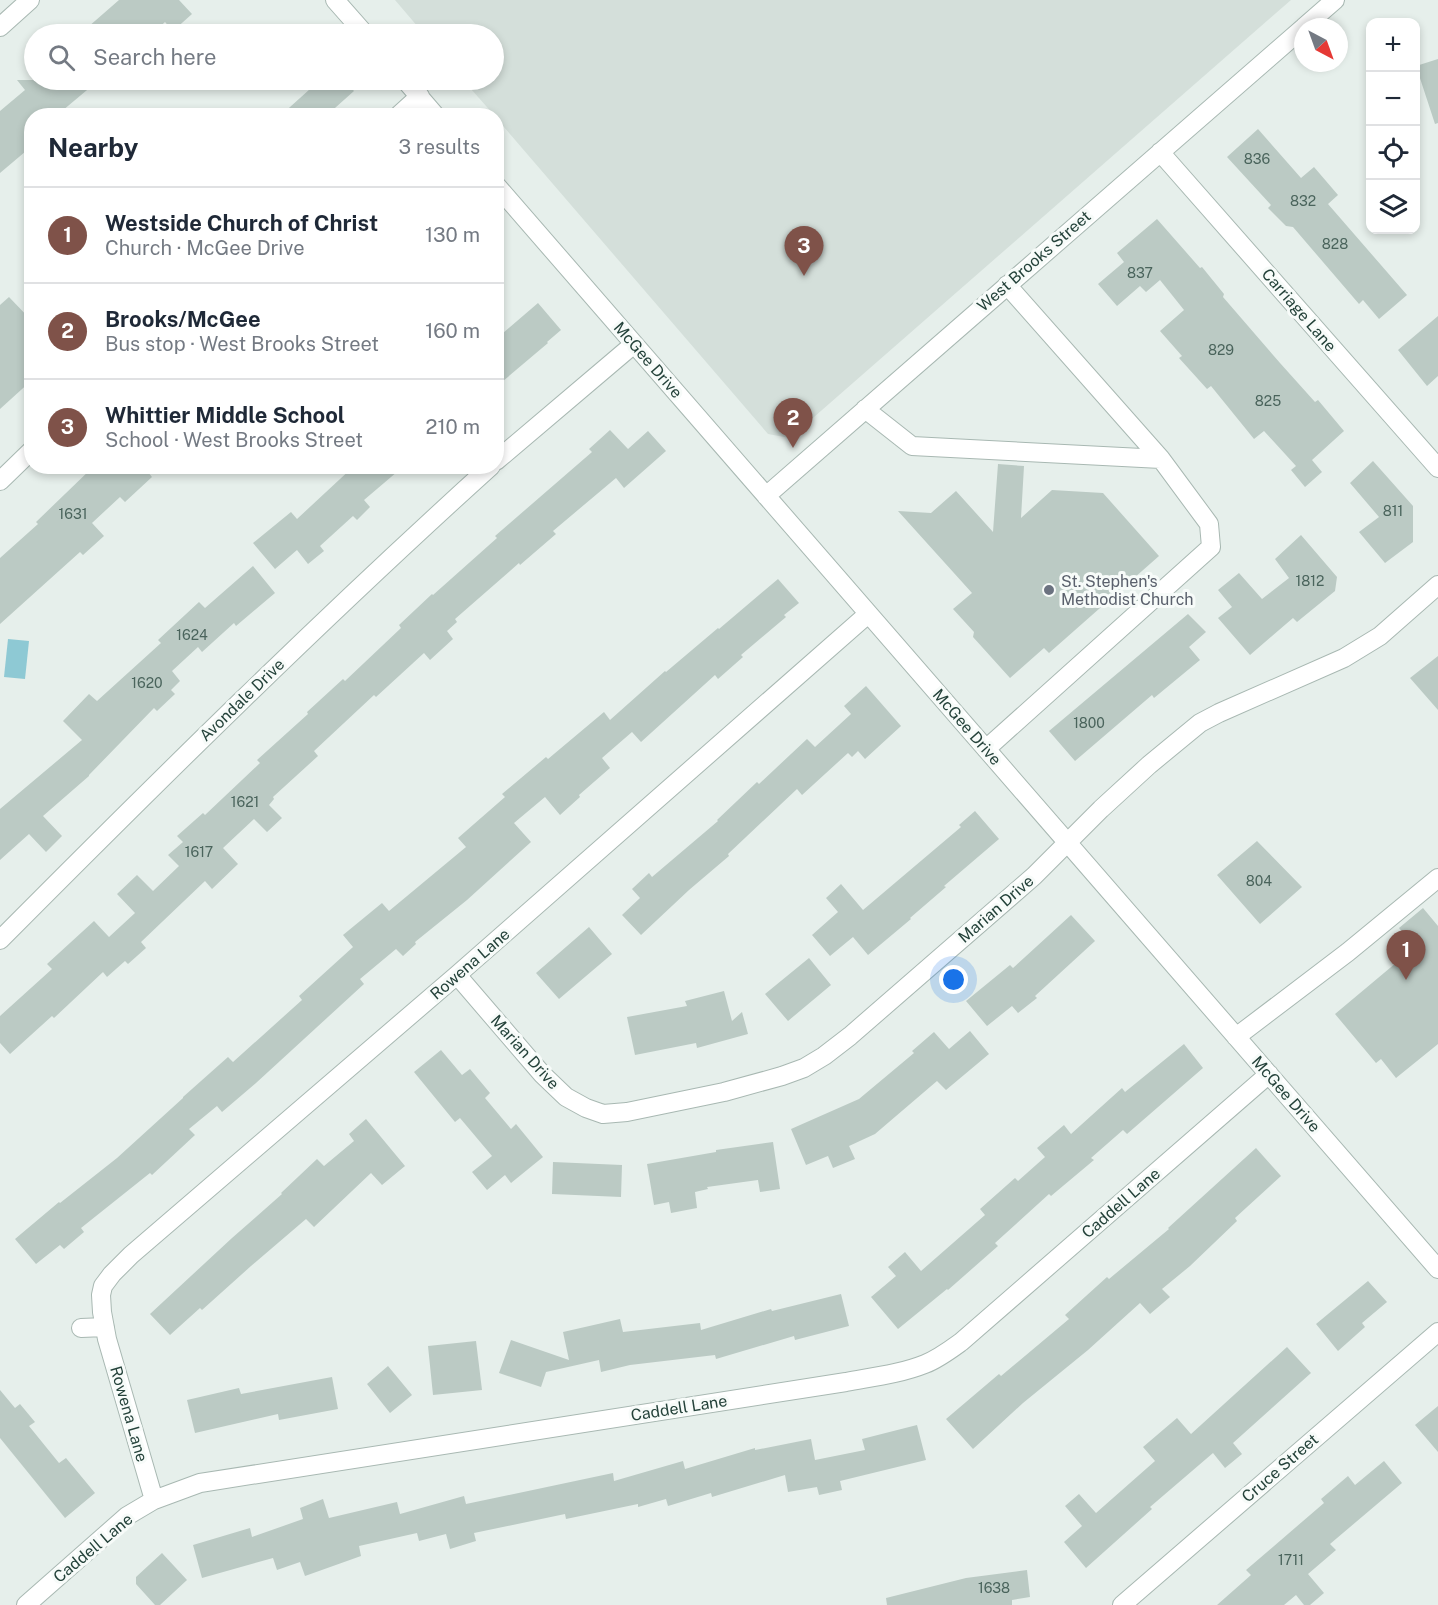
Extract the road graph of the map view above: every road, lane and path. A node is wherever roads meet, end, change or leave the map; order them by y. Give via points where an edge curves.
1 (30, 0) edge
2 (335, 0) edge
3 (1335, 0) edge
4 (1315, 18) edge
5 (356, 24) edge
6 (0, 27) edge
7 (1294, 37) edge
8 (414, 90) edge
9 (420, 96) junction
10 (407, 108) edge
11 (430, 108) edge
12 (1160, 152) junction
13 (504, 194) edge
14 (1007, 285) junction
15 (634, 344) junction
16 (865, 409) junction
17 (504, 454) edge
18 (24, 458) edge
19 (1161, 459) junction
20 (1438, 468) edge
21 (482, 474) edge
22 (0, 481) edge
23 (766, 496) junction
24 (1438, 585) edge
25 (868, 614) junction
26 (986, 749) junction
27 (1067, 843) junction
28 (1438, 878) edge
29 (0, 940) edge
30 (457, 975) junction
31 (1236, 1037) junction
32 (1269, 1074) junction
33 (1438, 1269) edge
34 (105, 1327) junction
35 (81, 1328) dead end
36 (1438, 1332) edge
37 (154, 1500) junction
38 (26, 1605) edge
39 (1122, 1605) edge

1 - 6 street
2 - 5 street
3 - 4 street, West Brooks Street
7 - 12 street, West Brooks Street
8 - 9 street
9 - 10 street
9 - 11 street
12 - 14 street, West Brooks Street
12 - 20 street, Carriage Lane
13 - 15 street, McGee Drive
14 - 16 street, West Brooks Street
14 - 19 street
15 - 17 street
15 - 23 street, McGee Drive
16 - 19 street via 912,446
16 - 23 street, West Brooks Street
18 - 22 street
19 - 26 street via 1209,524 1211,547
21 - 29 street, Avondale Drive via 194,746
23 - 25 street, McGee Drive
24 - 27 street, Marian Drive via 1363,647 1200,723
25 - 26 street, McGee Drive
25 - 30 street, Rowena Lane
26 - 27 street, McGee Drive
27 - 30 street, Marian Drive via 1026,884 824,1056 782,1076 723,1092 627,1112 603,1114 586,1108 566,1097 542,1074
27 - 31 street, McGee Drive
28 - 31 street
30 - 34 street, Rowena Lane via 112,1274 101,1295
31 - 32 street, McGee Drive
32 - 33 street, McGee Drive
32 - 37 street, Caddell Lane via 961,1342 927,1364 846,1382 200,1483
34 - 35 street
34 - 37 street, Rowena Lane
36 - 39 street, Cruce Street
37 - 38 street, Caddell Lane via 128,1516

